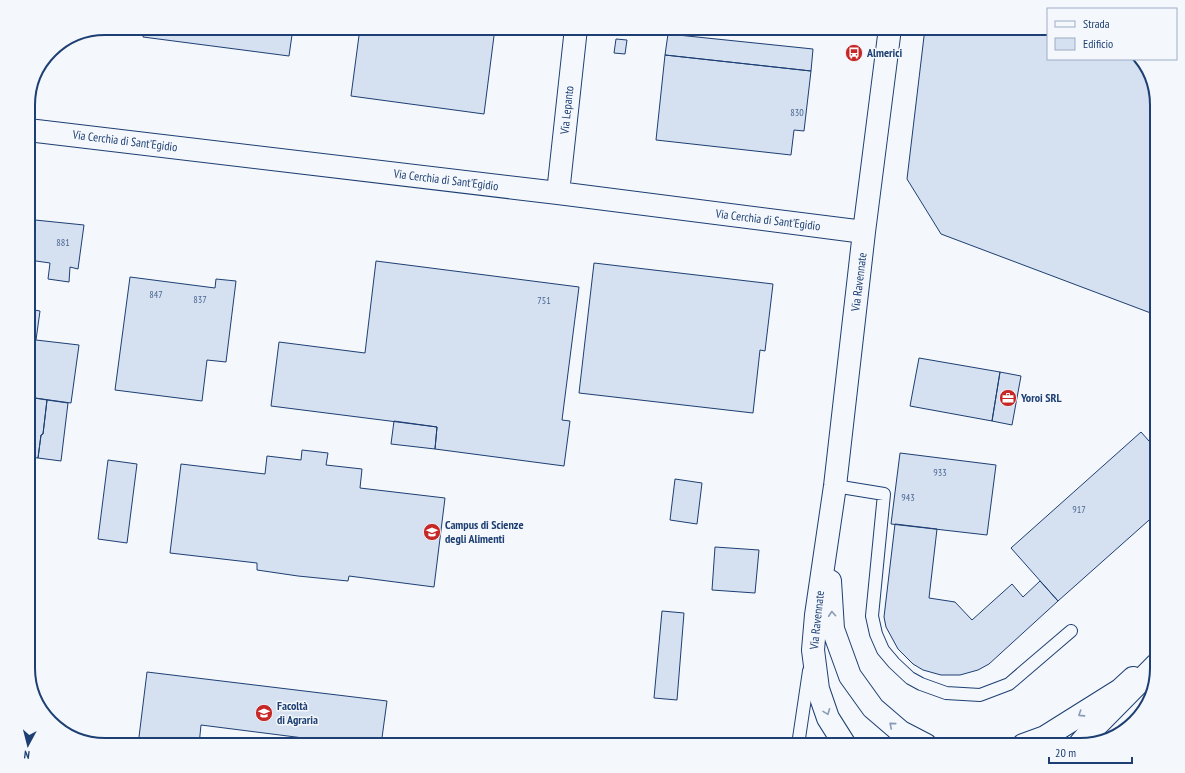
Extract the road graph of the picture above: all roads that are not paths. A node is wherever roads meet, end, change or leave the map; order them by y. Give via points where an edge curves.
1 (575, 35) edge
2 (889, 35) edge
3 (35, 131) edge
4 (558, 193) junction
5 (864, 232) junction
6 (835, 486) junction
7 (828, 536) junction
8 (1071, 631) dead end
9 (813, 650) junction
10 (1150, 664) edge
11 (1150, 671) edge
12 (1085, 737) edge
13 (799, 738) edge
14 (841, 738) edge
15 (913, 738) edge
16 (1042, 738) edge

1 - 4 street, Via Lepanto
2 - 5 street, Via Ravennate
3 - 4 street, Via Cerchia di Sant'Egidio
4 - 5 street, Via Cerchia di Sant'Egidio
5 - 6 street, Via Ravennate
6 - 7 street, Via Ravennate
6 - 8 lane via 884,494 872,616 883,650 910,678 946,693 980,695 1010,684
7 - 9 street, Via Ravennate
15 -> 7 street, Via Ravennate via 901,732 872,708 850,676 833,629
9 - 13 lane
9 -> 14 street, Via Ravennate via 818,689 828,718
10 -> 16 street via 1120,690
11 - 12 street

